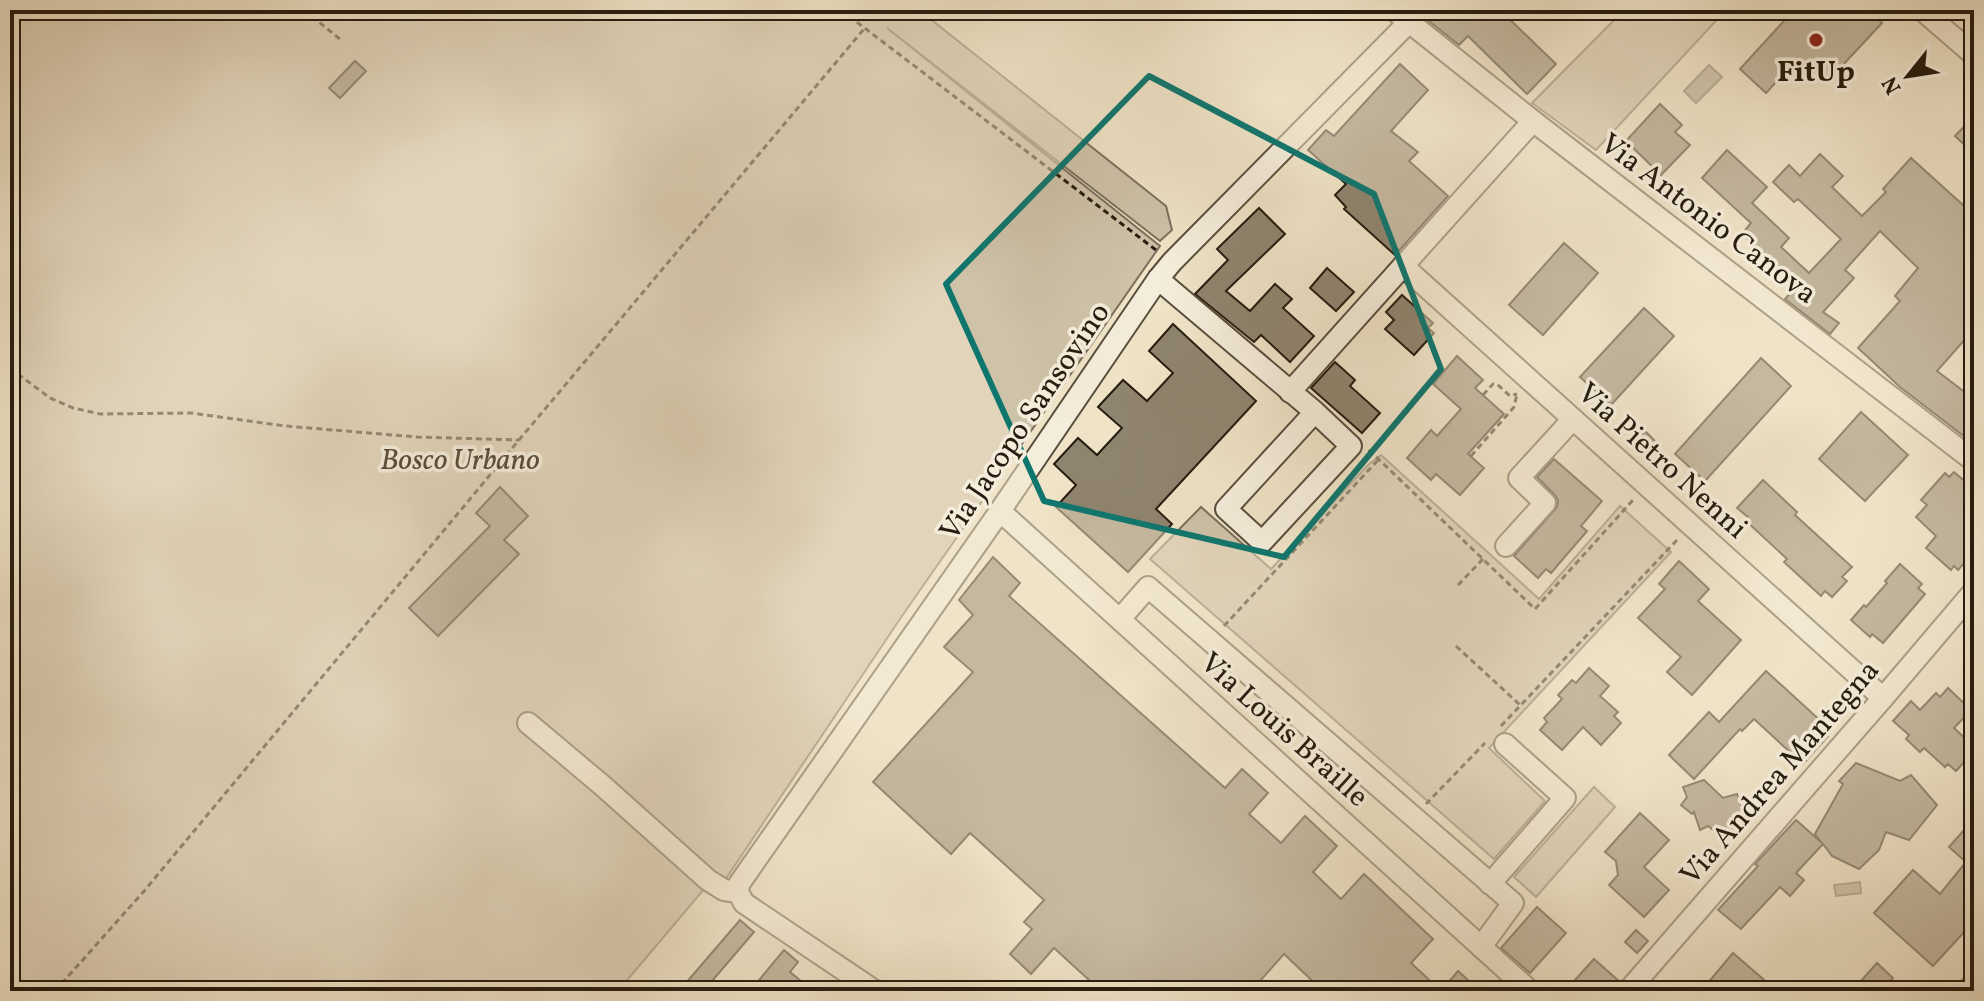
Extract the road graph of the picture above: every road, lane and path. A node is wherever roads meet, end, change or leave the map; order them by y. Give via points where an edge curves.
1 (304, 10) edge
2 (841, 10) edge
3 (1922, 10) edge
4 (1401, 16) edge
5 (864, 29) junction
6 (341, 40) dead end
7 (1974, 55) edge
8 (1533, 121) junction
9 (1172, 262) junction
10 (1403, 266) junction
11 (1158, 279) junction
12 (10, 368) edge
13 (1290, 392) junction
14 (1483, 395) dead end
15 (1315, 412) junction
16 (1573, 419) junction
17 (519, 440) junction
18 (1369, 449) dead end
19 (1471, 456) dead end
20 (1379, 459) junction
21 (1974, 461) edge
22 (1646, 485) junction
23 (1000, 511) junction
24 (1691, 525) junction
25 (1506, 546) dead end
26 (1483, 559) junction
27 (1458, 585) dead end
28 (1974, 591) edge
29 (1120, 619) junction
30 (1210, 641) junction
31 (1456, 646) dead end
32 (1883, 698) junction
33 (1520, 705) junction
34 (528, 723) dead end
35 (1497, 737) junction
36 (1414, 817) junction
37 (1490, 884) junction
38 (738, 892) junction
39 (1481, 947) junction
40 (1974, 983) edge
41 (55, 991) edge
42 (875, 991) edge
43 (1530, 991) edge
44 (1628, 991) edge
45 (1967, 991) edge

1 - 6 path
2 - 5 path
3 - 7 street
4 - 8 street, Via Antonio Canova
4 - 9 street, Via Jacopo Sansovino
5 - 9 path
5 - 17 path
8 - 10 street
8 - 21 street, Via Antonio Canova
9 - 11 street, Via Jacopo Sansovino
10 - 13 street
10 - 16 street, Via Pietro Nenni
11 - 13 street
11 - 23 street, Via Jacopo Sansovino
12 - 17 path via 50,398 100,414 191,413 417,437
13 - 15 street
14 - 19 path via 1493,384 1510,396 1518,392 1514,407
15 - 15 street via 1351,446 1262,542 1226,509
16 - 22 street, Via Pietro Nenni
16 - 25 street via 1519,478 1545,503
17 - 41 path
18 - 20 path
20 - 26 path
20 - 30 path
22 - 24 street, Via Pietro Nenni
22 - 26 path via 1535,609
23 - 29 street, Via Louis Braille
23 - 38 street, Via Jacopo Sansovino
24 - 32 street, Via Pietro Nenni
24 - 33 path
26 - 27 path
28 - 32 street, Via Andrea Mantegna
29 - 30 street via 1148,587
29 - 39 street, Via Louis Braille
30 - 36 street
31 - 33 path
32 - 44 street, Via Andrea Mantegna
33 - 35 path
34 - 38 street via 708,880
35 - 36 path
35 - 37 street via 1565,798
36 - 37 street
37 - 39 street via 1513,903
38 - 42 street via 744,903
39 - 43 street, Via Louis Braille
40 - 45 street

